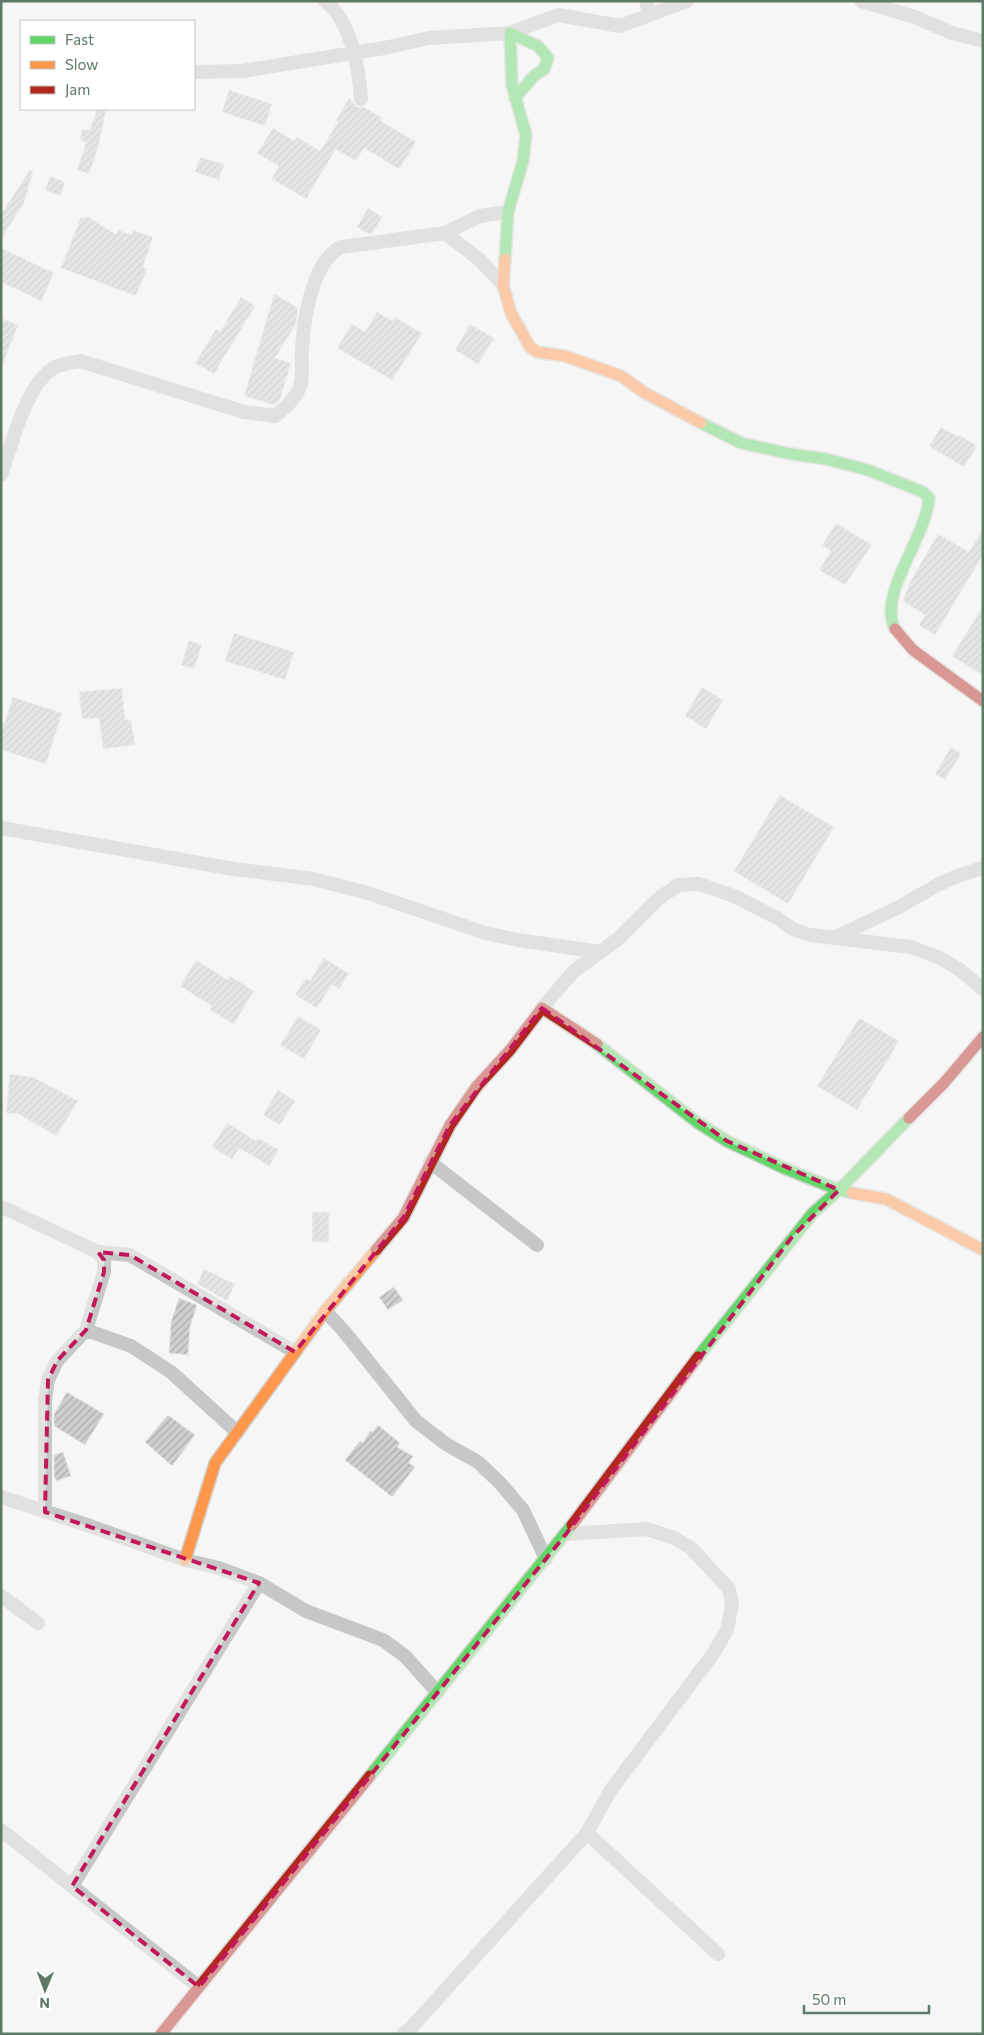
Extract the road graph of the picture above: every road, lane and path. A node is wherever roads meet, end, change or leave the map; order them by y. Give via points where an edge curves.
1 (325, 1) edge
2 (687, 1) edge
3 (861, 1) edge
4 (647, 8) edge
5 (510, 33) junction
6 (983, 42) edge
7 (353, 53) junction
8 (195, 72) edge
9 (515, 98) junction
10 (361, 99) dead end
11 (508, 212) junction
12 (445, 233) junction
13 (503, 285) junction
14 (1, 475) edge
15 (983, 701) edge
16 (1, 828) edge
17 (983, 868) edge
18 (833, 938) junction
19 (600, 952) junction
20 (983, 990) edge
21 (542, 1008) junction
22 (983, 1037) edge
23 (430, 1162) junction
24 (839, 1190) junction
25 (4, 1208) dead end
26 (537, 1245) dead end
27 (983, 1250) edge
28 (98, 1252) junction
29 (325, 1311) junction
30 (86, 1330) junction
31 (295, 1352) junction
32 (237, 1432) junction
33 (1, 1497) edge
34 (44, 1512) junction
35 (566, 1534) junction
36 (546, 1559) junction
37 (185, 1560) junction
38 (258, 1582) junction
39 (1, 1596) edge
40 (38, 1623) dead end
41 (438, 1693) junction
42 (1, 1830) edge
43 (587, 1833) junction
44 (72, 1886) junction
45 (718, 1954) dead end
46 (200, 1987) junction
47 (161, 2034) edge
48 (403, 2034) edge

1 - 7 street via 341,17
2 - 4 street
3 - 6 street
4 - 5 street via 632,23 620,26 558,15
5 - 7 street via 429,38
5 - 9 street
5 - 9 street via 538,46 548,58 544,69
7 - 8 street via 243,71
7 - 10 street
9 - 11 street via 526,135 523,161
11 - 12 street via 480,216
11 - 13 street
12 - 13 street via 480,260
12 - 14 street via 333,251 320,270 307,308 300,384 288,405 275,416 244,412 80,361 57,366 40,379 26,406
13 - 15 street via 511,313 530,347 537,352 565,356 621,376 645,393 741,442 868,470 923,492 929,498 929,509 916,544 897,580 892,623 896,634 918,653
16 - 19 street via 234,869 313,879 368,893 485,933
17 - 18 street via 939,884 900,907
18 - 19 street via 793,929 734,896 699,884 678,885
18 - 20 street via 912,947 960,970
19 - 21 street via 574,971
21 - 23 street via 477,1086
21 - 24 street via 606,1050 696,1122 727,1141
22 - 24 street via 944,1083
23 - 26 street
23 - 29 street via 404,1218
24 - 27 street via 886,1199
24 - 35 street via 812,1213 708,1343
25 - 28 street
28 - 30 street via 104,1260 104,1272
28 - 31 street via 130,1255
29 - 31 street
29 - 36 street via 416,1421 446,1444 478,1462 500,1483 523,1510
30 - 32 street via 131,1346 171,1372
30 - 34 street via 56,1361 48,1380
31 - 32 street
32 - 37 street via 215,1463
33 - 34 street
34 - 37 street
35 - 36 street
35 - 43 street via 647,1529 674,1538 691,1548 729,1589 732,1604 727,1630 713,1654 610,1792
36 - 41 street
37 - 38 street
38 - 41 street via 306,1611 383,1640 405,1656
38 - 44 street
39 - 40 street
41 - 46 street
42 - 44 street
43 - 45 street
43 - 48 street
44 - 46 street
46 - 47 street

